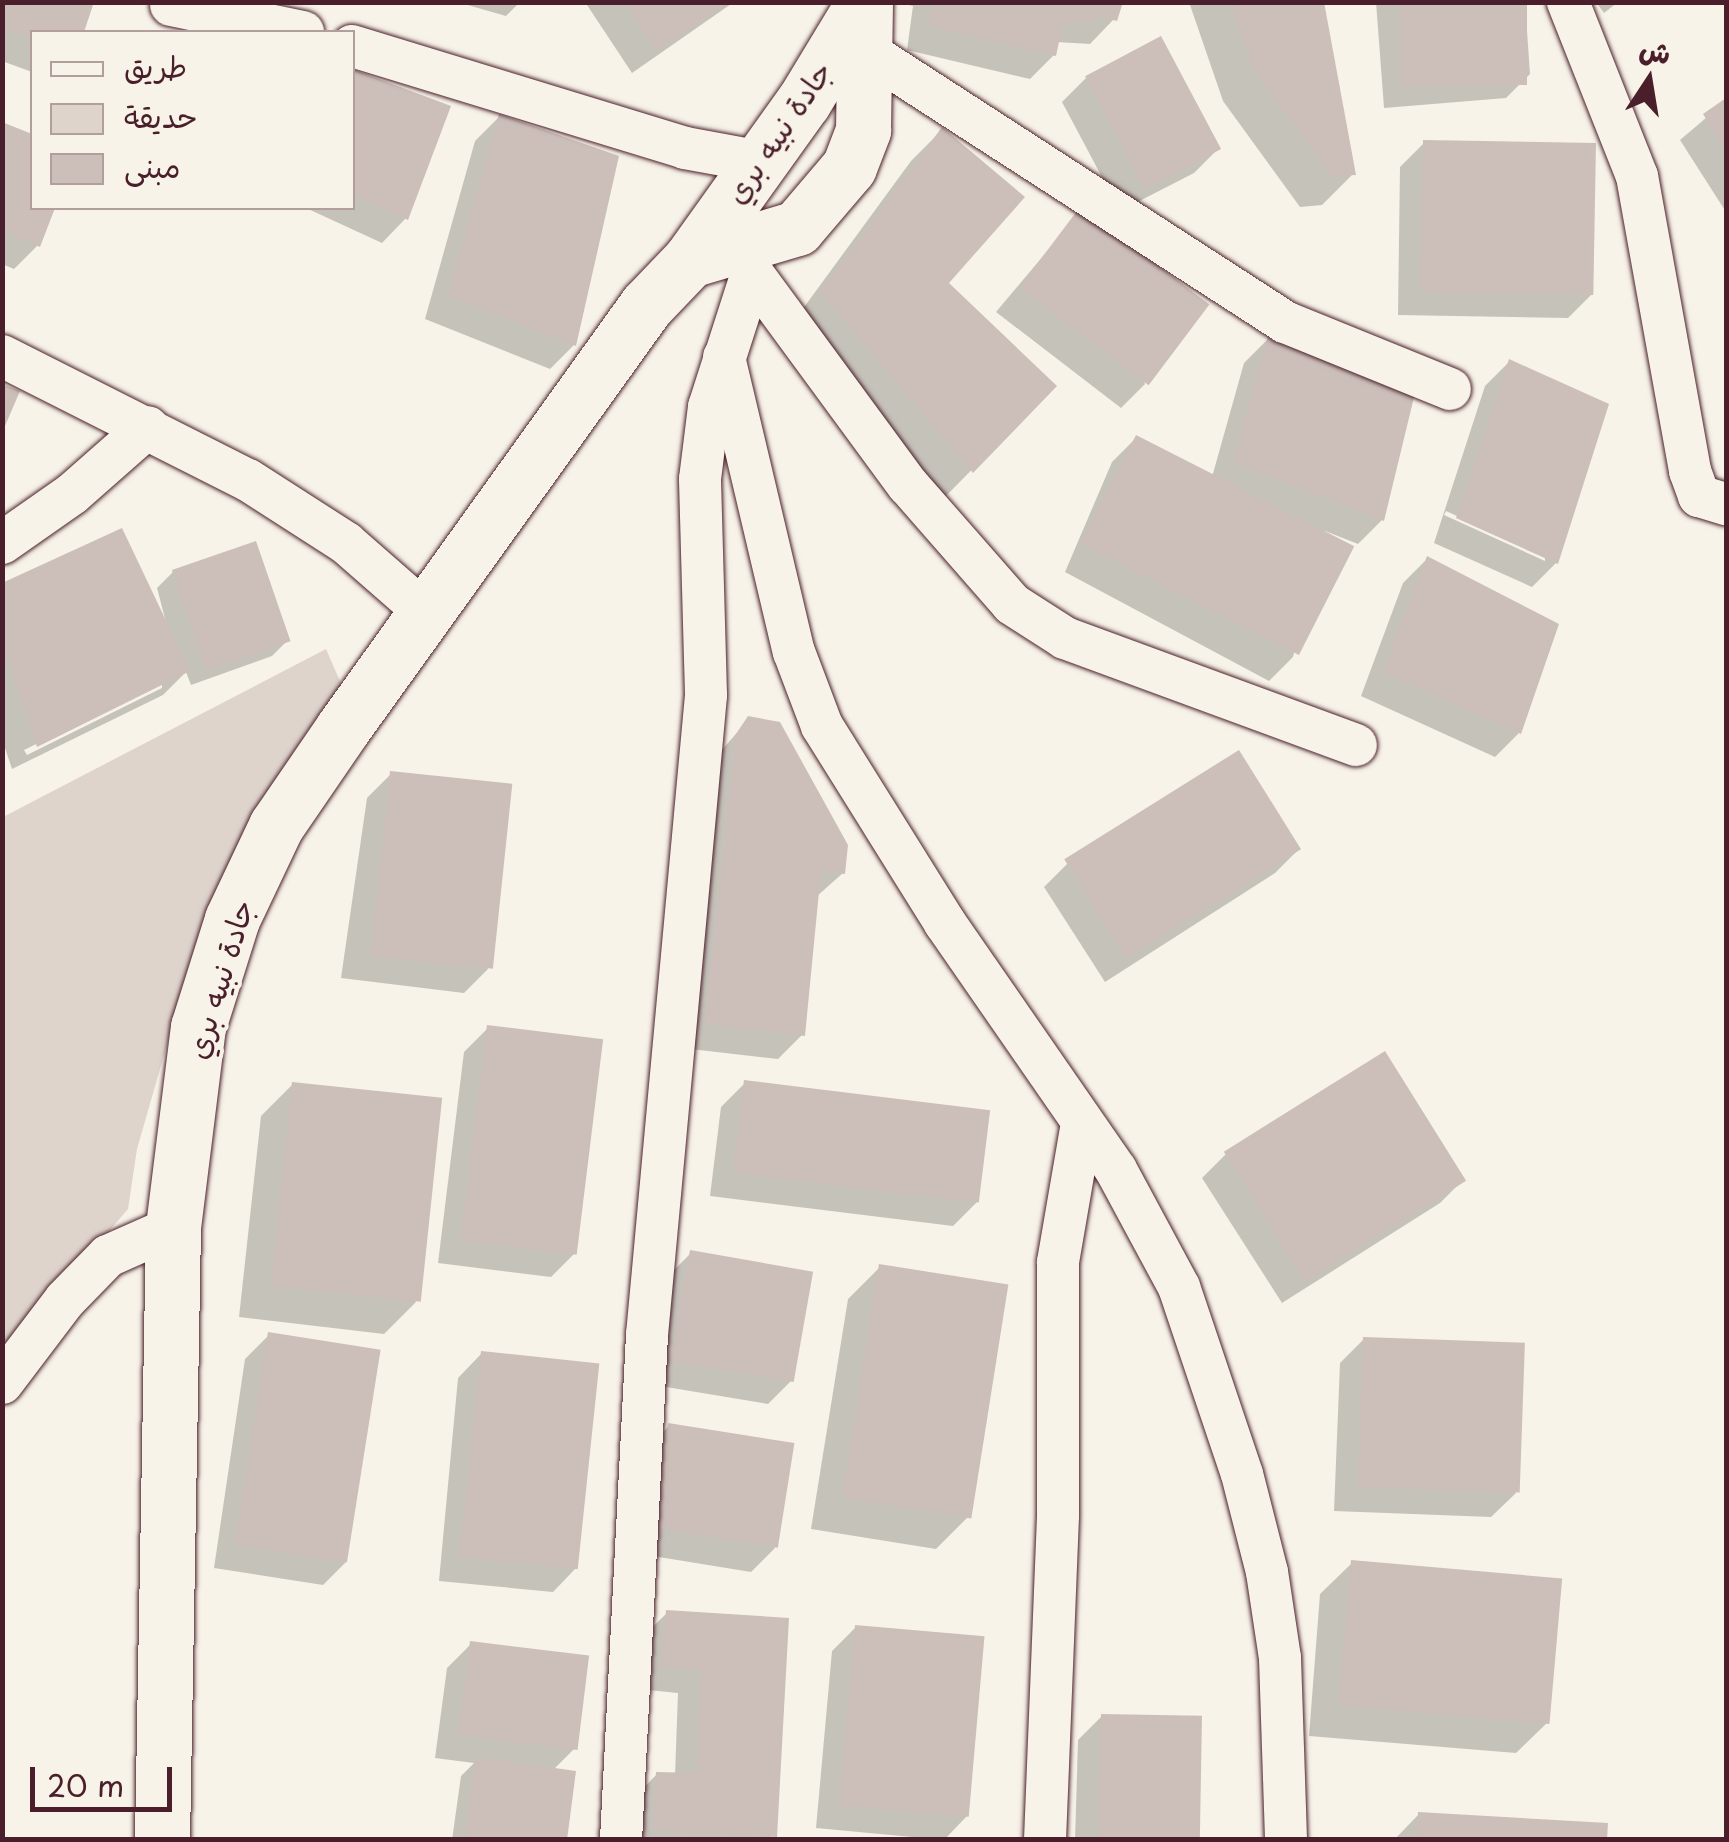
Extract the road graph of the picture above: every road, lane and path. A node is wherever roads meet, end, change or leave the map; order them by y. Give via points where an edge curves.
1 (1568, 2) edge
2 (171, 5) dead end
3 (865, 19) edge
4 (293, 30) edge
5 (355, 47) edge
6 (761, 162) junction
7 (726, 261) junction
8 (2, 356) edge
9 (724, 357) junction
10 (1450, 389) dead end
11 (148, 427) junction
12 (1726, 504) edge
13 (2, 544) edge
14 (426, 614) junction
15 (1356, 745) dead end
16 (1082, 1128) junction
17 (173, 1227) junction
18 (2, 1383) edge
19 (162, 1840) edge
20 (621, 1840) edge
21 (1045, 1840) edge
22 (1286, 1840) edge

1 - 12 street via 1637,176 1690,471 1700,496
2 - 4 street
3 - 6 street, جادة نبيه بري
3 - 7 street, جادة نبيه بري via 863,130 848,167 797,228
3 - 10 street via 1285,322
5 - 6 street via 685,148
6 - 7 street, جادة نبيه بري
7 - 9 street
7 - 14 street, جادة نبيه بري via 646,306
7 - 15 street via 1012,604 1064,638
8 - 11 street
9 - 16 street via 790,638 822,726
9 - 20 street via 709,407 700,479 706,695 647,1335
11 - 13 street
11 - 14 street via 346,543
14 - 17 street, جادة نبيه بري via 276,826 232,920 198,1027
16 - 21 street via 1058,1262 1058,1515
16 - 22 street via 1151,1226 1214,1381 1242,1474 1280,1658
17 - 18 street via 108,1256
17 - 19 street, جادة نبيه بري

